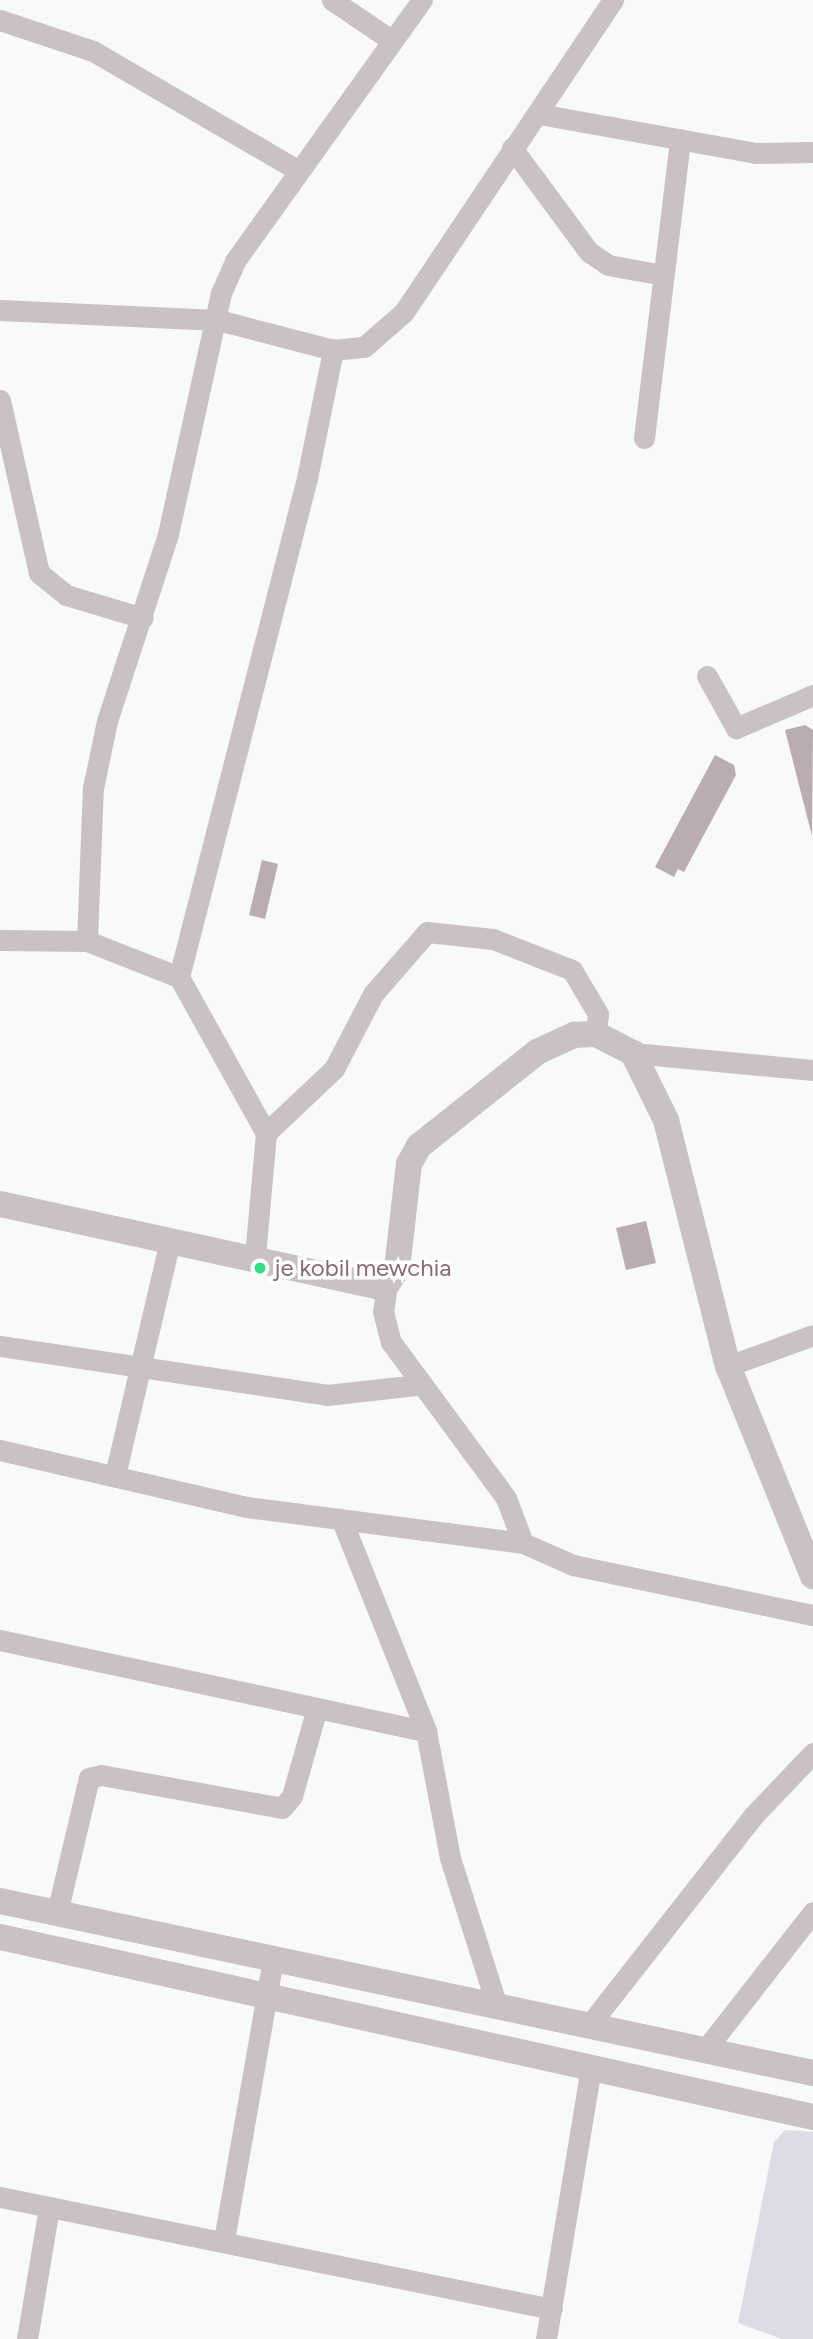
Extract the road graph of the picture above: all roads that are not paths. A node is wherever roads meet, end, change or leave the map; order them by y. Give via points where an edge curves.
1 (332, 0) edge
2 (422, 0) edge
3 (613, 0) edge
4 (0, 20) edge
5 (391, 40) junction
6 (539, 114) junction
7 (680, 139) junction
8 (512, 148) junction
9 (813, 152) edge
10 (299, 171) junction
11 (663, 275) junction
12 (0, 310) edge
13 (218, 320) junction
14 (333, 350) junction
15 (0, 400) edge
16 (644, 438) dead end
17 (143, 618) junction
18 (707, 676) dead end
19 (813, 695) edge
20 (0, 940) edge
21 (87, 941) junction
22 (178, 976) junction
23 (596, 1034) junction
24 (633, 1053) junction
25 (813, 1070) edge
26 (266, 1133) junction
27 (0, 1204) edge
28 (170, 1241) junction
29 (255, 1256) junction
30 (387, 1284) junction
31 (813, 1335) edge
32 (0, 1346) edge
33 (728, 1366) junction
34 (138, 1369) junction
35 (418, 1385) junction
36 (0, 1450) edge
37 (115, 1475) junction
38 (343, 1523) junction
39 (523, 1544) junction
40 (812, 1569) edge
41 (813, 1615) edge
42 (0, 1640) edge
43 (316, 1711) junction
44 (426, 1731) junction
45 (813, 1753) edge
46 (0, 1901) edge
47 (813, 1912) edge
48 (57, 1913) junction
49 (0, 1937) edge
50 (273, 1961) junction
51 (267, 1993) junction
52 (497, 2006) junction
53 (590, 2024) junction
54 (705, 2050) junction
55 (591, 2068) junction
56 (813, 2073) edge
57 (813, 2118) edge
58 (0, 2197) edge
59 (49, 2207) junction
60 (224, 2240) junction
61 (552, 2309) junction
62 (27, 2339) edge
63 (546, 2339) edge

1 - 5 street
2 - 5 street
3 - 6 street
4 - 10 street via 93,51
5 - 10 street
6 - 7 street
6 - 8 street
7 - 9 street via 755,153
7 - 11 street
8 - 11 street via 589,252 608,265
8 - 14 street via 386,332 364,347
10 - 13 street via 235,261
11 - 16 street
12 - 13 street
13 - 14 street
13 - 17 street via 195,430
14 - 22 street via 307,478
15 - 17 street via 39,573 66,595
17 - 21 street via 107,721 93,788
18 - 19 street via 736,728
20 - 21 street
21 - 22 street
22 - 26 street
23 - 24 street
23 - 26 street via 598,1014 572,970 493,939 428,932 373,994 334,1069
23 - 30 street via 574,1035 537,1052 419,1146 409,1164 399,1257
24 - 25 street
24 - 33 street via 666,1120
26 - 29 street
27 - 28 street
28 - 29 street
28 - 34 street
29 - 30 street via 376,1286
30 - 35 street via 383,1311 391,1342
31 - 33 street
32 - 34 street
33 - 40 street
34 - 35 street via 327,1395
34 - 37 street
35 - 39 street via 506,1498
36 - 37 street
37 - 38 street
38 - 39 street
38 - 44 street
39 - 41 street via 573,1565
42 - 43 street
43 - 44 street
43 - 48 street via 292,1796 282,1808 101,1775 89,1779
44 - 52 street via 450,1858
45 - 53 street via 753,1816
46 - 48 street
47 - 54 street
48 - 50 street
49 - 51 street
50 - 51 street
50 - 52 street
51 - 55 street
51 - 60 street
52 - 53 street
53 - 54 street
54 - 56 street
55 - 57 street
55 - 61 street
58 - 59 street
59 - 60 street
59 - 62 street
60 - 61 street
61 - 63 street

